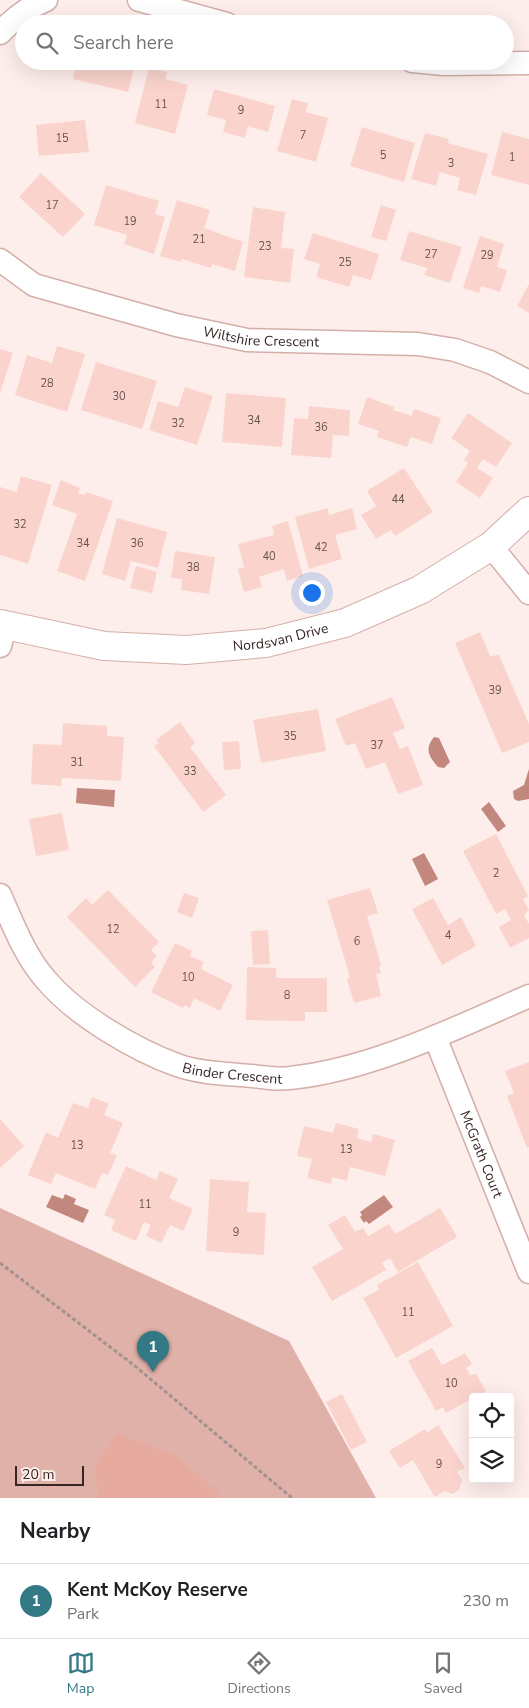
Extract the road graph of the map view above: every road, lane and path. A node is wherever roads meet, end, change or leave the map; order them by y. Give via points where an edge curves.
1 (46, 0) edge
2 (139, 0) edge
3 (20, 15) edge
4 (194, 15) edge
5 (15, 19) edge
6 (0, 33) edge
7 (514, 63) edge
8 (529, 63) edge
9 (0, 260) edge
10 (529, 382) edge
11 (529, 511) edge
12 (491, 546) junction
13 (529, 593) edge
14 (2, 632) edge
15 (0, 895) edge
16 (529, 996) edge
17 (435, 1037) junction
18 (0, 1264) edge
19 (529, 1272) edge
20 (292, 1498) edge

1 - 3 street
2 - 4 street
5 - 6 street
7 - 8 street
9 - 10 street, Wiltshire Crescent via 34,285 176,325 247,340 427,345 481,359
11 - 12 street, Nordsvan Drive
12 - 13 street
12 - 14 street, Nordsvan Drive via 420,590 345,623 266,643 186,650 104,646
15 - 17 street, Binder Crescent via 20,942 46,981 82,1012 134,1047 178,1065 234,1075 288,1079 328,1072
16 - 17 street, Binder Crescent
17 - 19 street, McGrath Court
18 - 20 path via 135,1366

